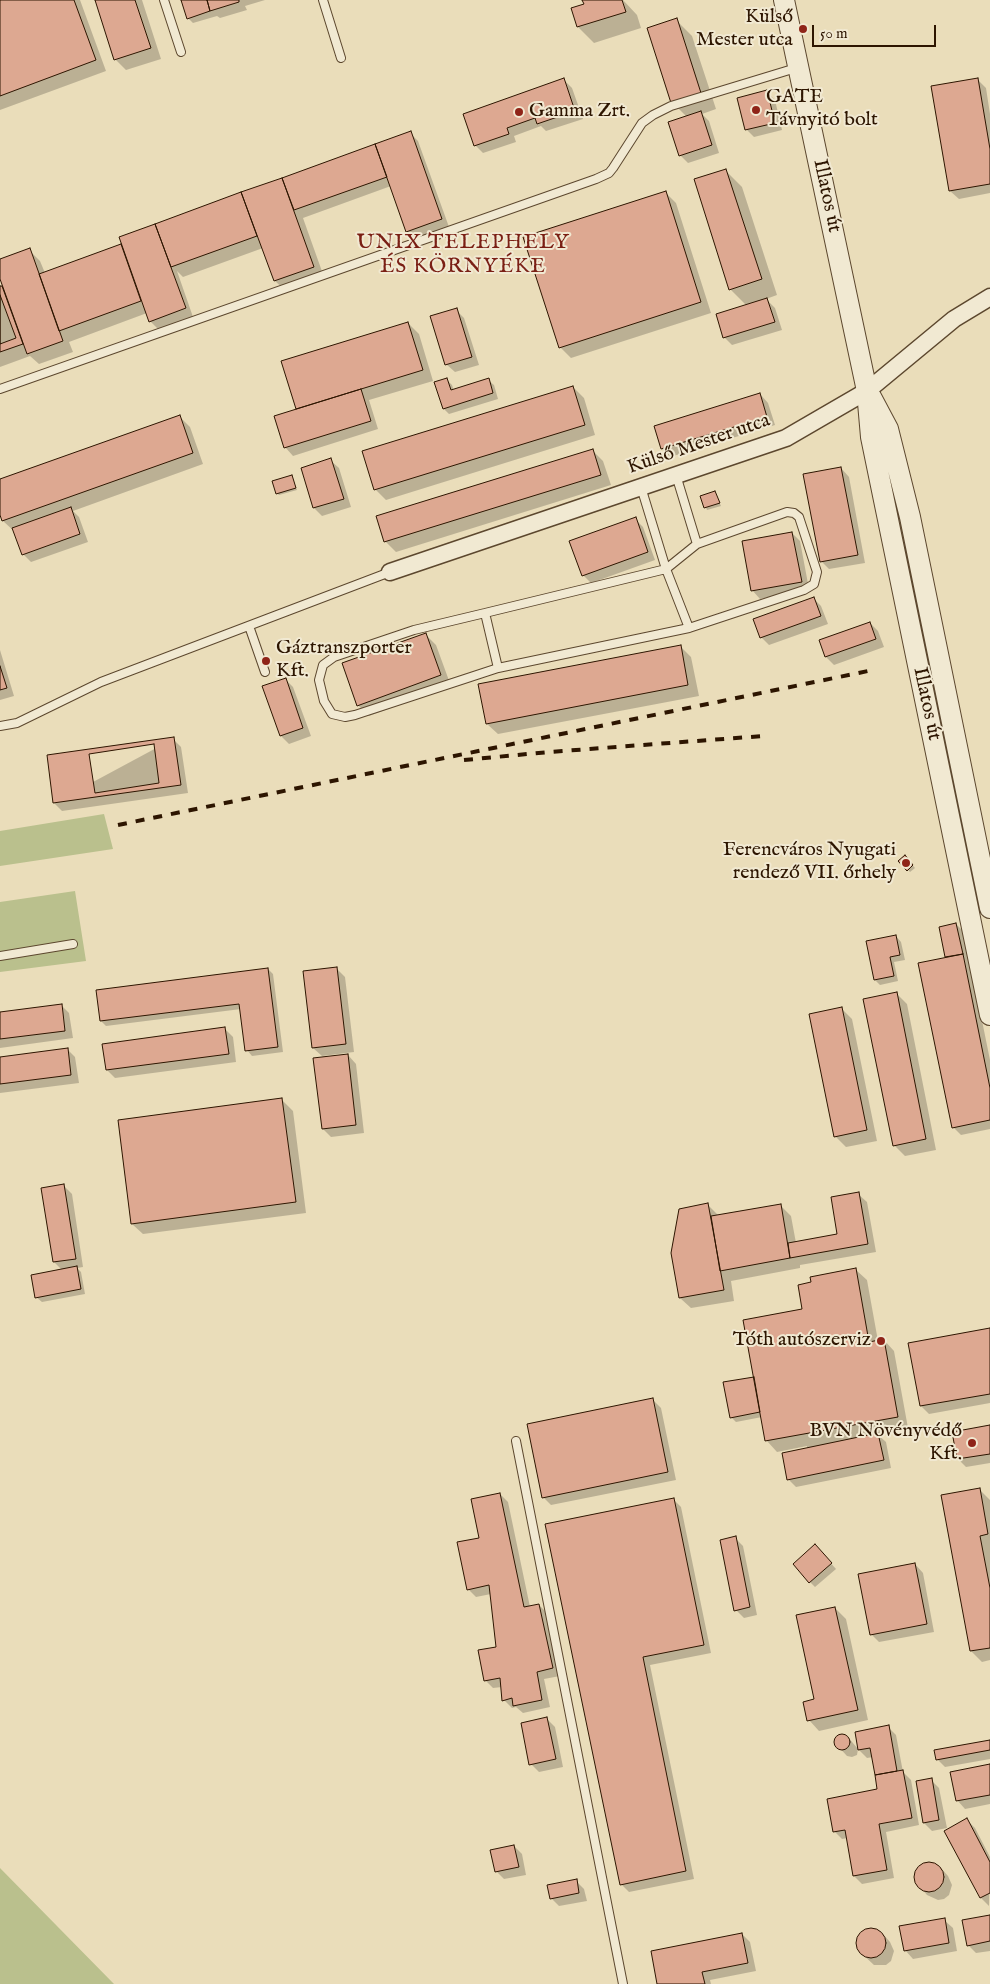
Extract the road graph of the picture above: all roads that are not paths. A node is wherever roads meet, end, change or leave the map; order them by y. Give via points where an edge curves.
1 (164, 0) edge
2 (323, 0) edge
3 (784, 0) edge
4 (181, 52) dead end
5 (341, 58) dead end
6 (798, 67) junction
7 (990, 297) edge
8 (0, 389) edge
9 (867, 391) junction
10 (676, 475) junction
11 (642, 487) junction
12 (697, 544) junction
13 (666, 568) junction
14 (390, 572) joint
15 (486, 613) junction
16 (250, 626) junction
17 (689, 628) junction
18 (498, 668) junction
19 (265, 672) dead end
20 (0, 726) edge
21 (990, 908) edge
22 (73, 944) dead end
23 (0, 956) edge
24 (990, 1015) edge
25 (516, 1441) dead end
26 (623, 1984) edge

1 - 4 lane
2 - 5 lane
3 - 6 street, Illatos út
6 - 8 lane via 671,106 653,115 642,123 609,173 596,180
6 - 9 street, Illatos út
7 - 9 street, Külső Mester utca via 954,319
9 - 10 street, Külső Mester utca via 786,438
9 - 21 street, Illatos út via 888,430 910,517
9 - 24 street, Illatos út via 871,437
10 - 11 street, Külső Mester utca
10 - 12 lane
11 - 13 lane
11 - 14 street, Külső Mester utca
12 - 13 lane
12 - 17 lane via 787,512 794,513 799,517 817,572 814,584 804,590
13 - 15 lane
13 - 17 lane
14 - 16 lane
15 - 18 lane
15 - 18 lane via 414,630 334,657 323,665 319,680 324,702 332,714 345,717
16 - 19 lane
16 - 20 lane via 101,682 18,724
17 - 18 lane
22 - 23 lane
25 - 26 lane

